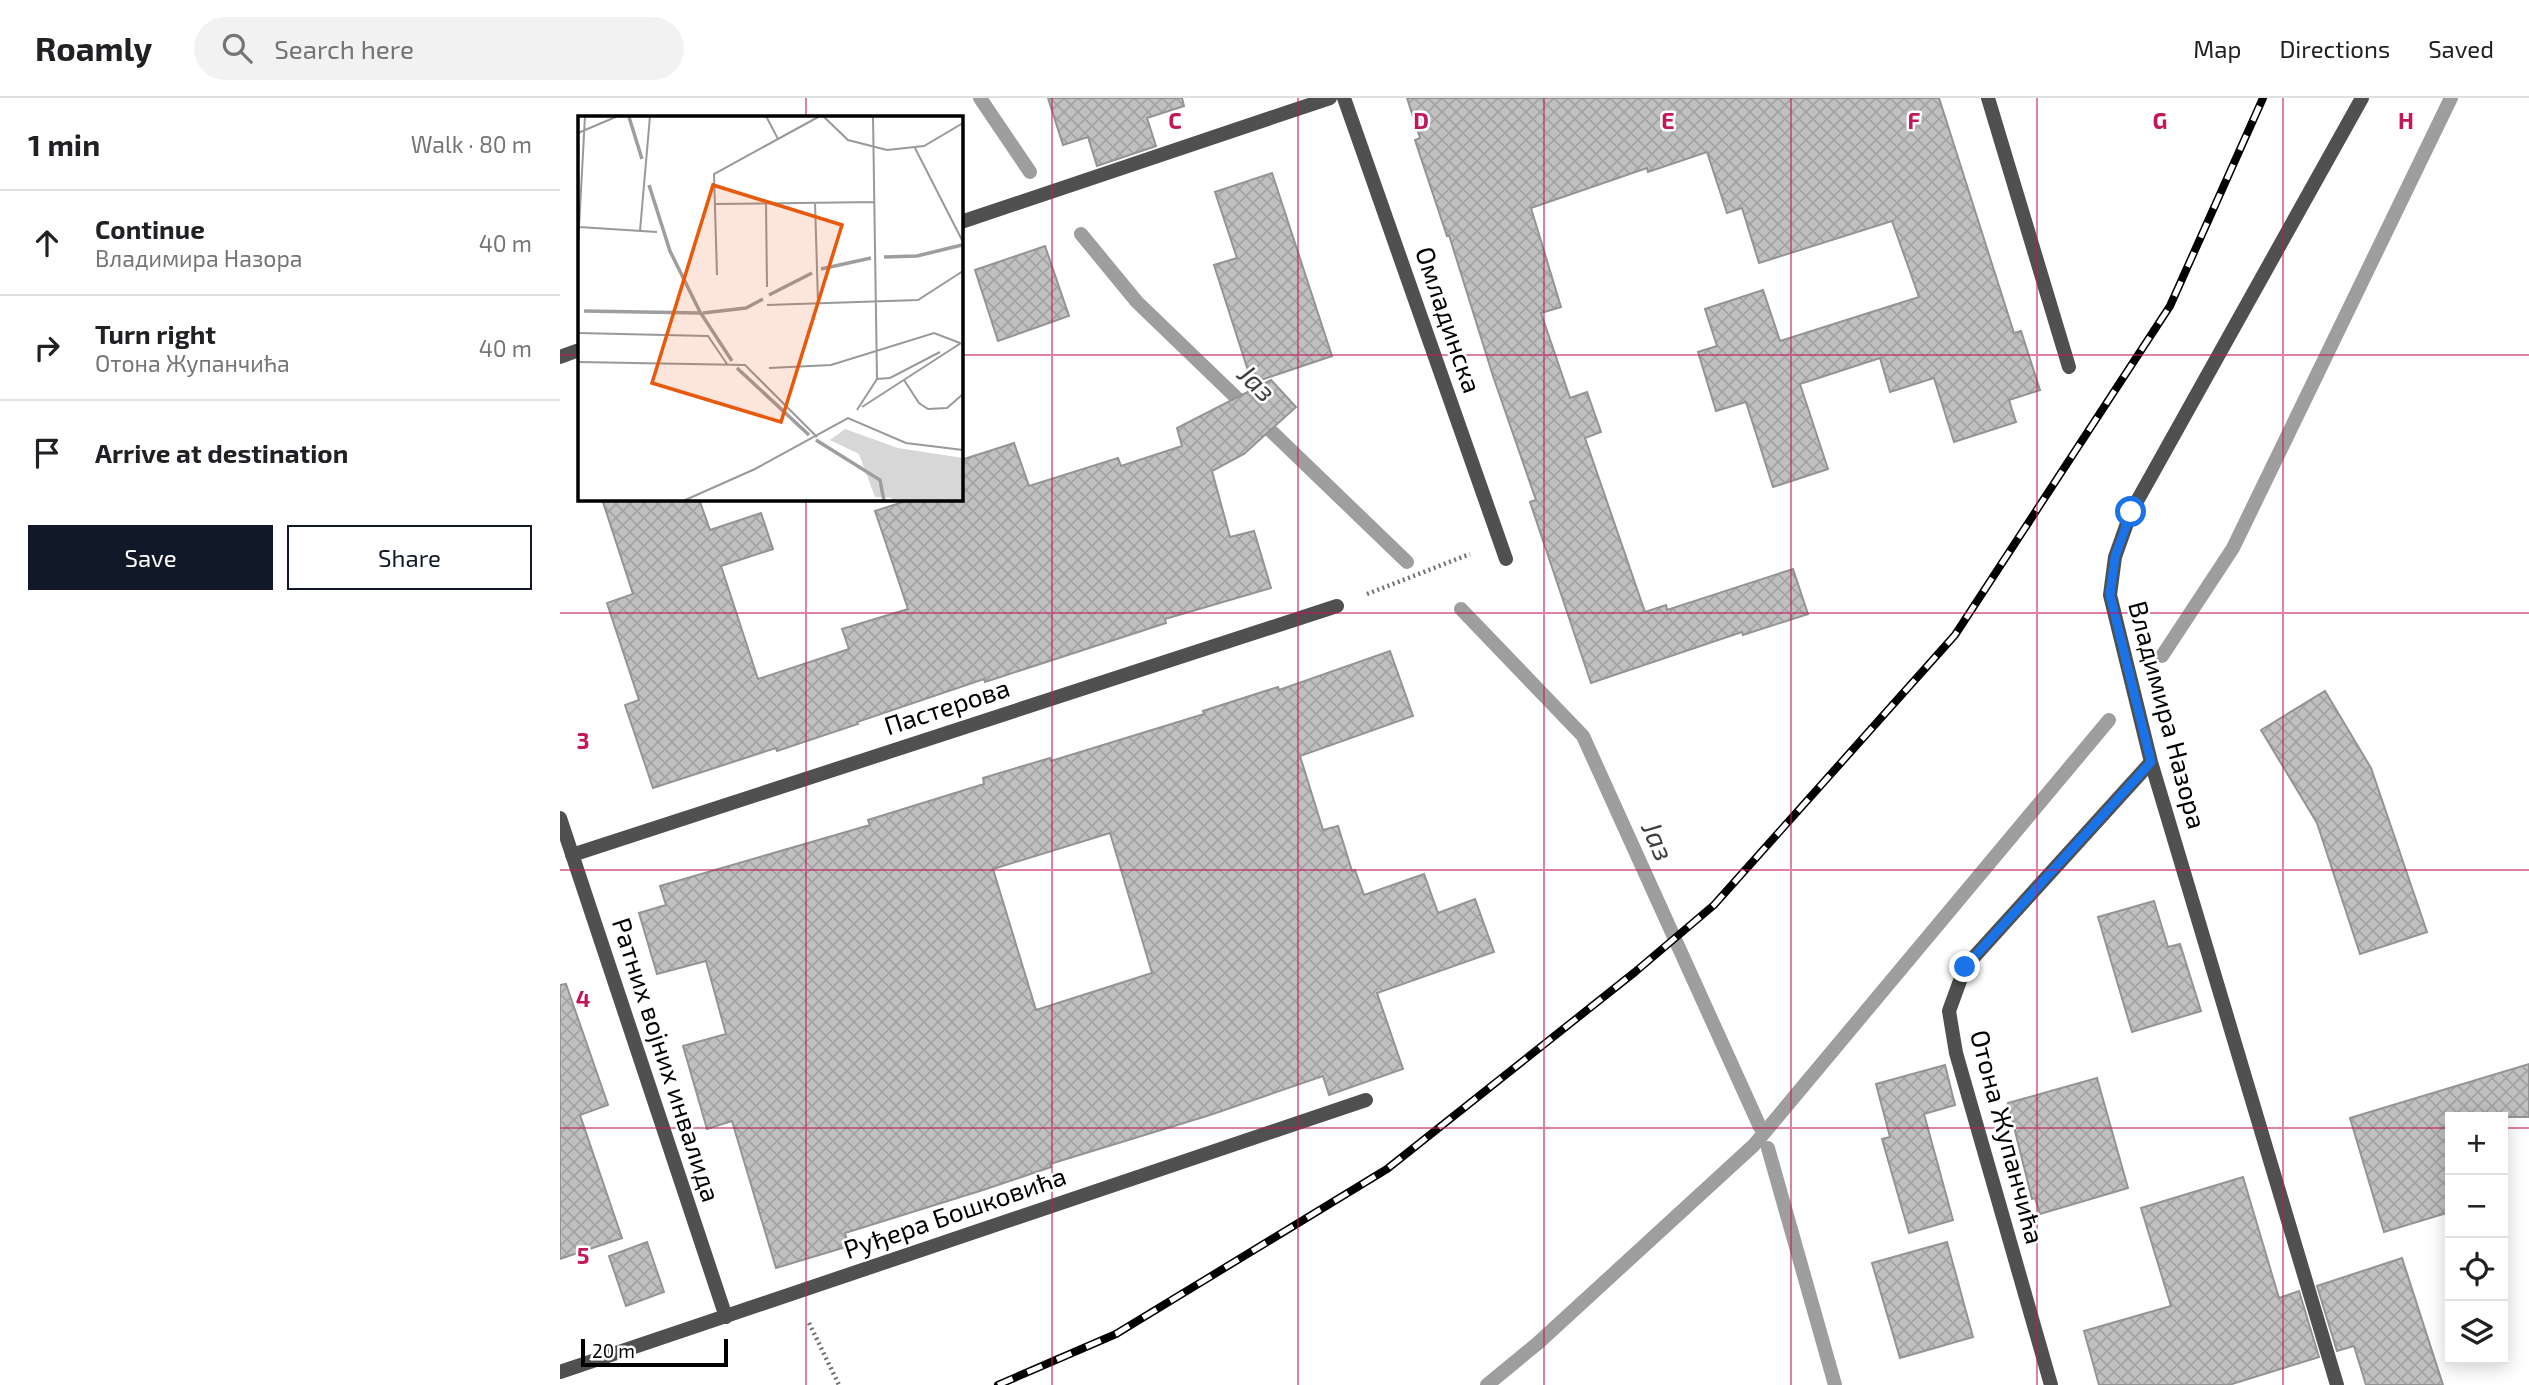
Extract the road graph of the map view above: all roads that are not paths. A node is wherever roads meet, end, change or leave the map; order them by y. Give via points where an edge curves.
1 (1330, 98) edge
2 (1344, 98) edge
3 (1987, 98) edge
4 (2362, 98) edge
5 (962, 222) edge
6 (578, 351) edge
7 (560, 357) edge
8 (2068, 367) dead end
9 (1506, 559) dead end
10 (1337, 606) road end
11 (2151, 762) junction
12 (560, 818) edge
13 (572, 855) junction
14 (1366, 1100) dead end
15 (726, 1317) junction
16 (560, 1371) edge
17 (2051, 1385) edge
18 (2337, 1385) edge

1 - 5 street
2 - 9 street, Омладинска
3 - 8 street
4 - 11 street, Владимира Назора via 2131,512 2115,557 2110,595
6 - 7 street
10 - 13 street, Пастерова
11 - 17 street, Отона Жупанчића via 1965,967 1949,1010 1956,1053
11 - 18 street, Владимира Назора
12 - 13 street, Ратних војних инвалида
13 - 15 street, Ратних војних инвалида
14 - 15 street, Руђера Бошковића
15 - 16 street, Руђера Бошковића

